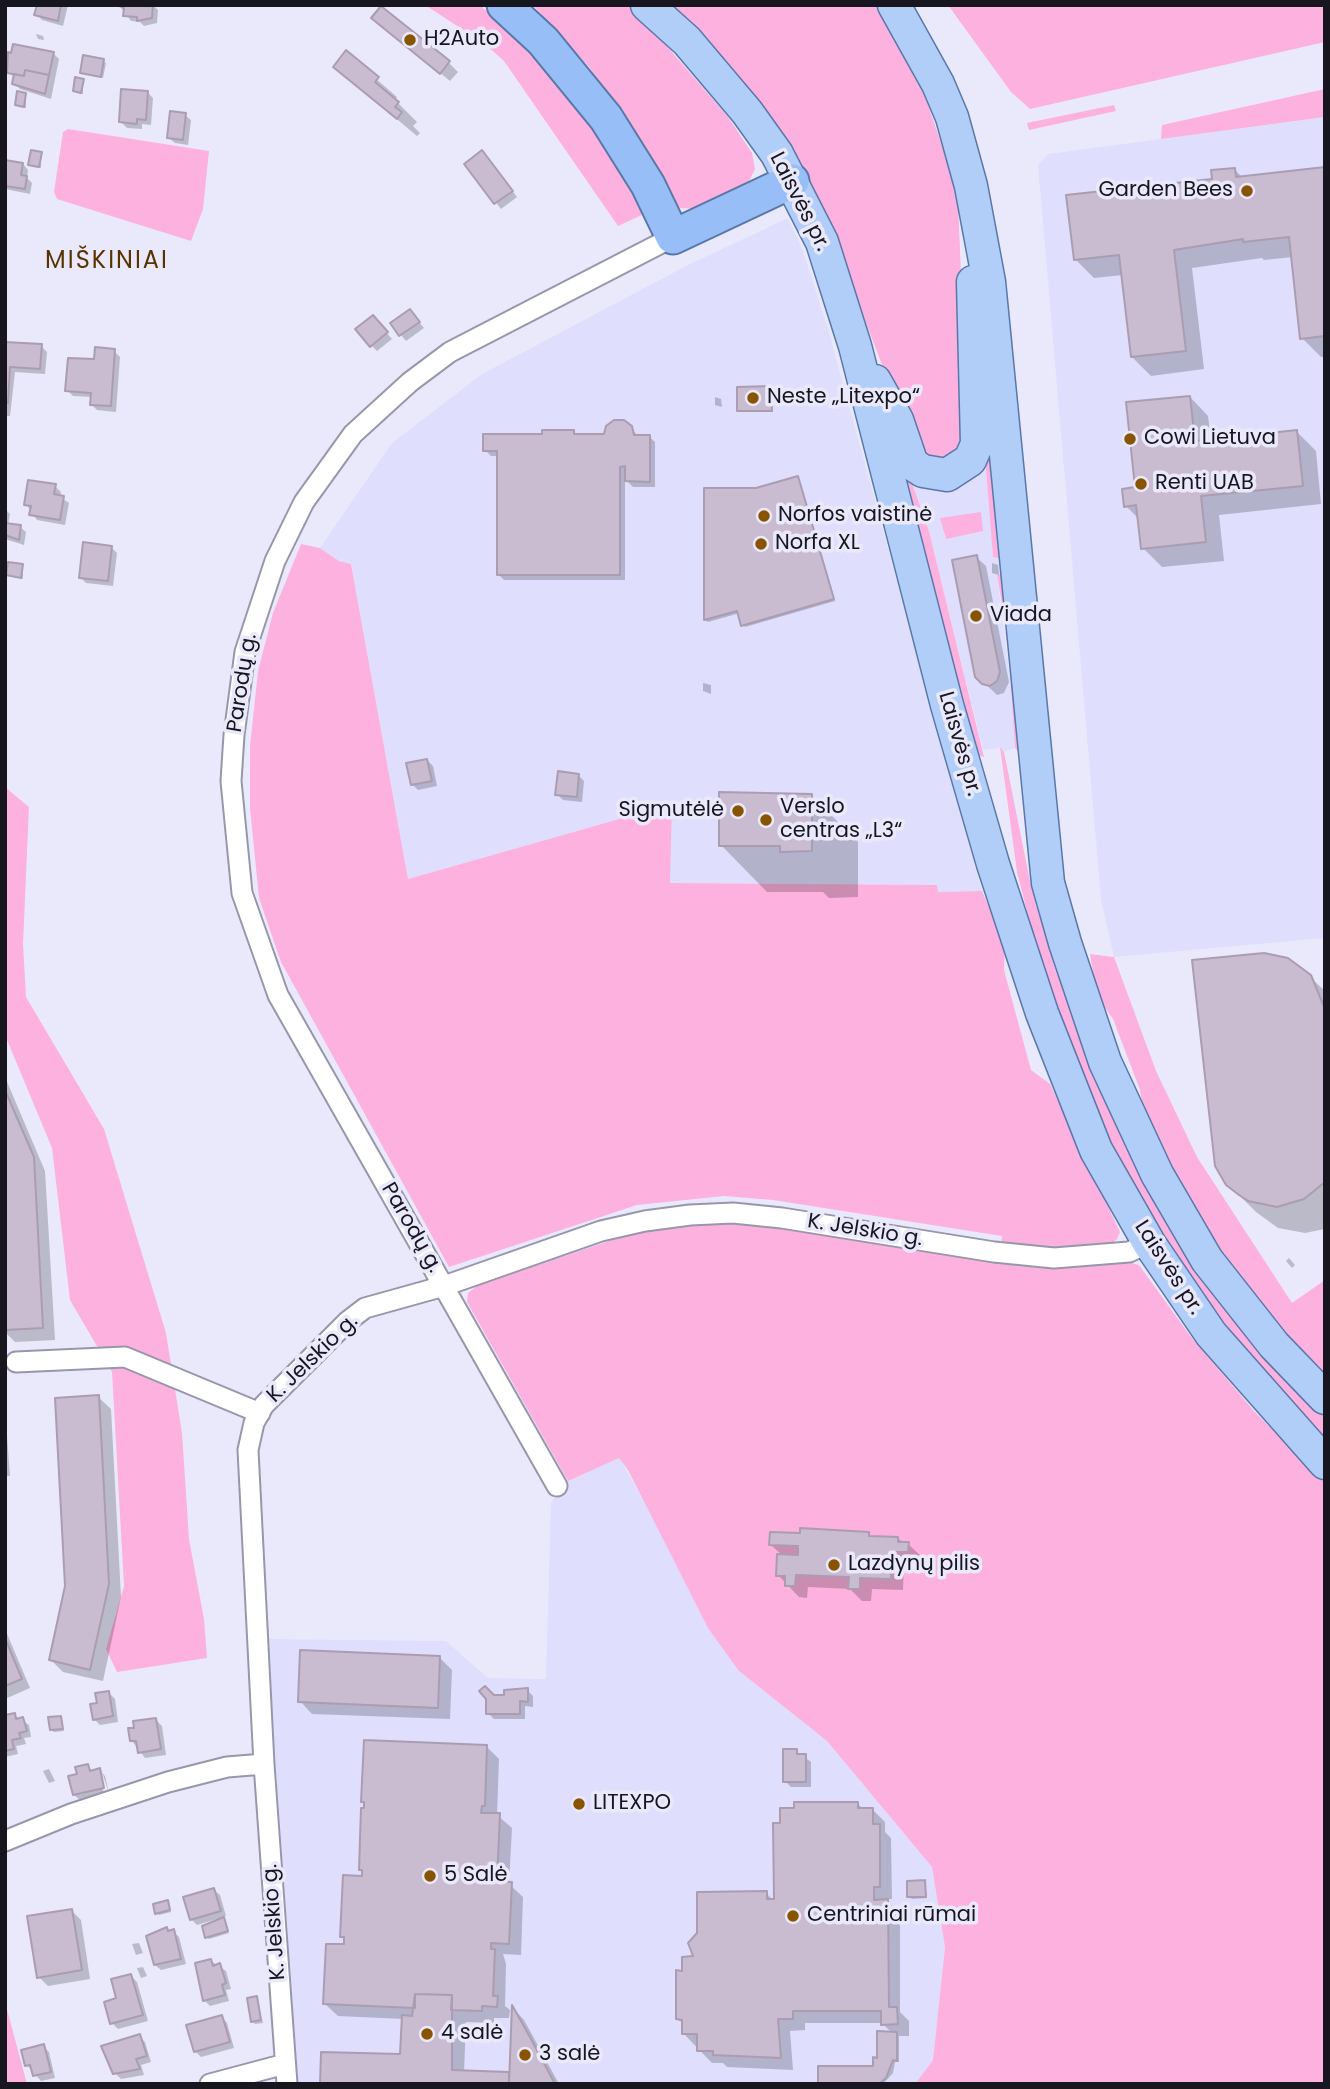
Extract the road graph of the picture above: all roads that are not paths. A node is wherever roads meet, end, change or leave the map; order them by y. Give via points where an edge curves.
1 (504, 5) edge
2 (647, 5) edge
3 (894, 5) edge
4 (792, 181) junction
5 (979, 228) junction
6 (673, 237) junction
7 (855, 346) junction
8 (1149, 1243) junction
9 (444, 1286) junction
10 (16, 1362) dead end
11 (1325, 1398) edge
12 (260, 1413) junction
13 (1325, 1464) edge
14 (557, 1486) dead end
15 (264, 1765) junction
16 (5, 1841) edge
17 (286, 2074) edge
18 (210, 2084) edge

1 - 6 highway via 544,41 606,118 648,185
2 - 4 main road, Laisvės pr. via 719,76
3 - 5 main road, Laisvės pr. via 939,84 952,117
4 - 6 highway
4 - 7 main road, Laisvės pr. via 822,242
5 - 7 main road via 972,314 977,444 970,460 947,475 934,475 912,464 897,420
5 - 11 main road, Laisvės pr. via 996,338 1048,883 1065,943 1105,1062 1164,1185 1207,1260 1275,1345
6 - 9 street, Parodų g. via 450,352 379,408 325,469 289,530 245,652 231,781 240,883 251,924 278,995
7 - 8 main road, Laisvės pr. via 947,705 993,864 1067,1082 1096,1150
8 - 9 street, K. Jelskio g. via 1096,1257 1034,1257 782,1218 690,1215 601,1231
8 - 13 main road, Laisvės pr. via 1212,1334
9 - 12 street, K. Jelskio g. via 365,1308
9 - 14 street, Parodų g.
10 - 12 street via 125,1357
12 - 15 street, K. Jelskio g. via 248,1450
15 - 16 street via 227,1767 168,1782
15 - 17 street, K. Jelskio g.
17 - 18 street

